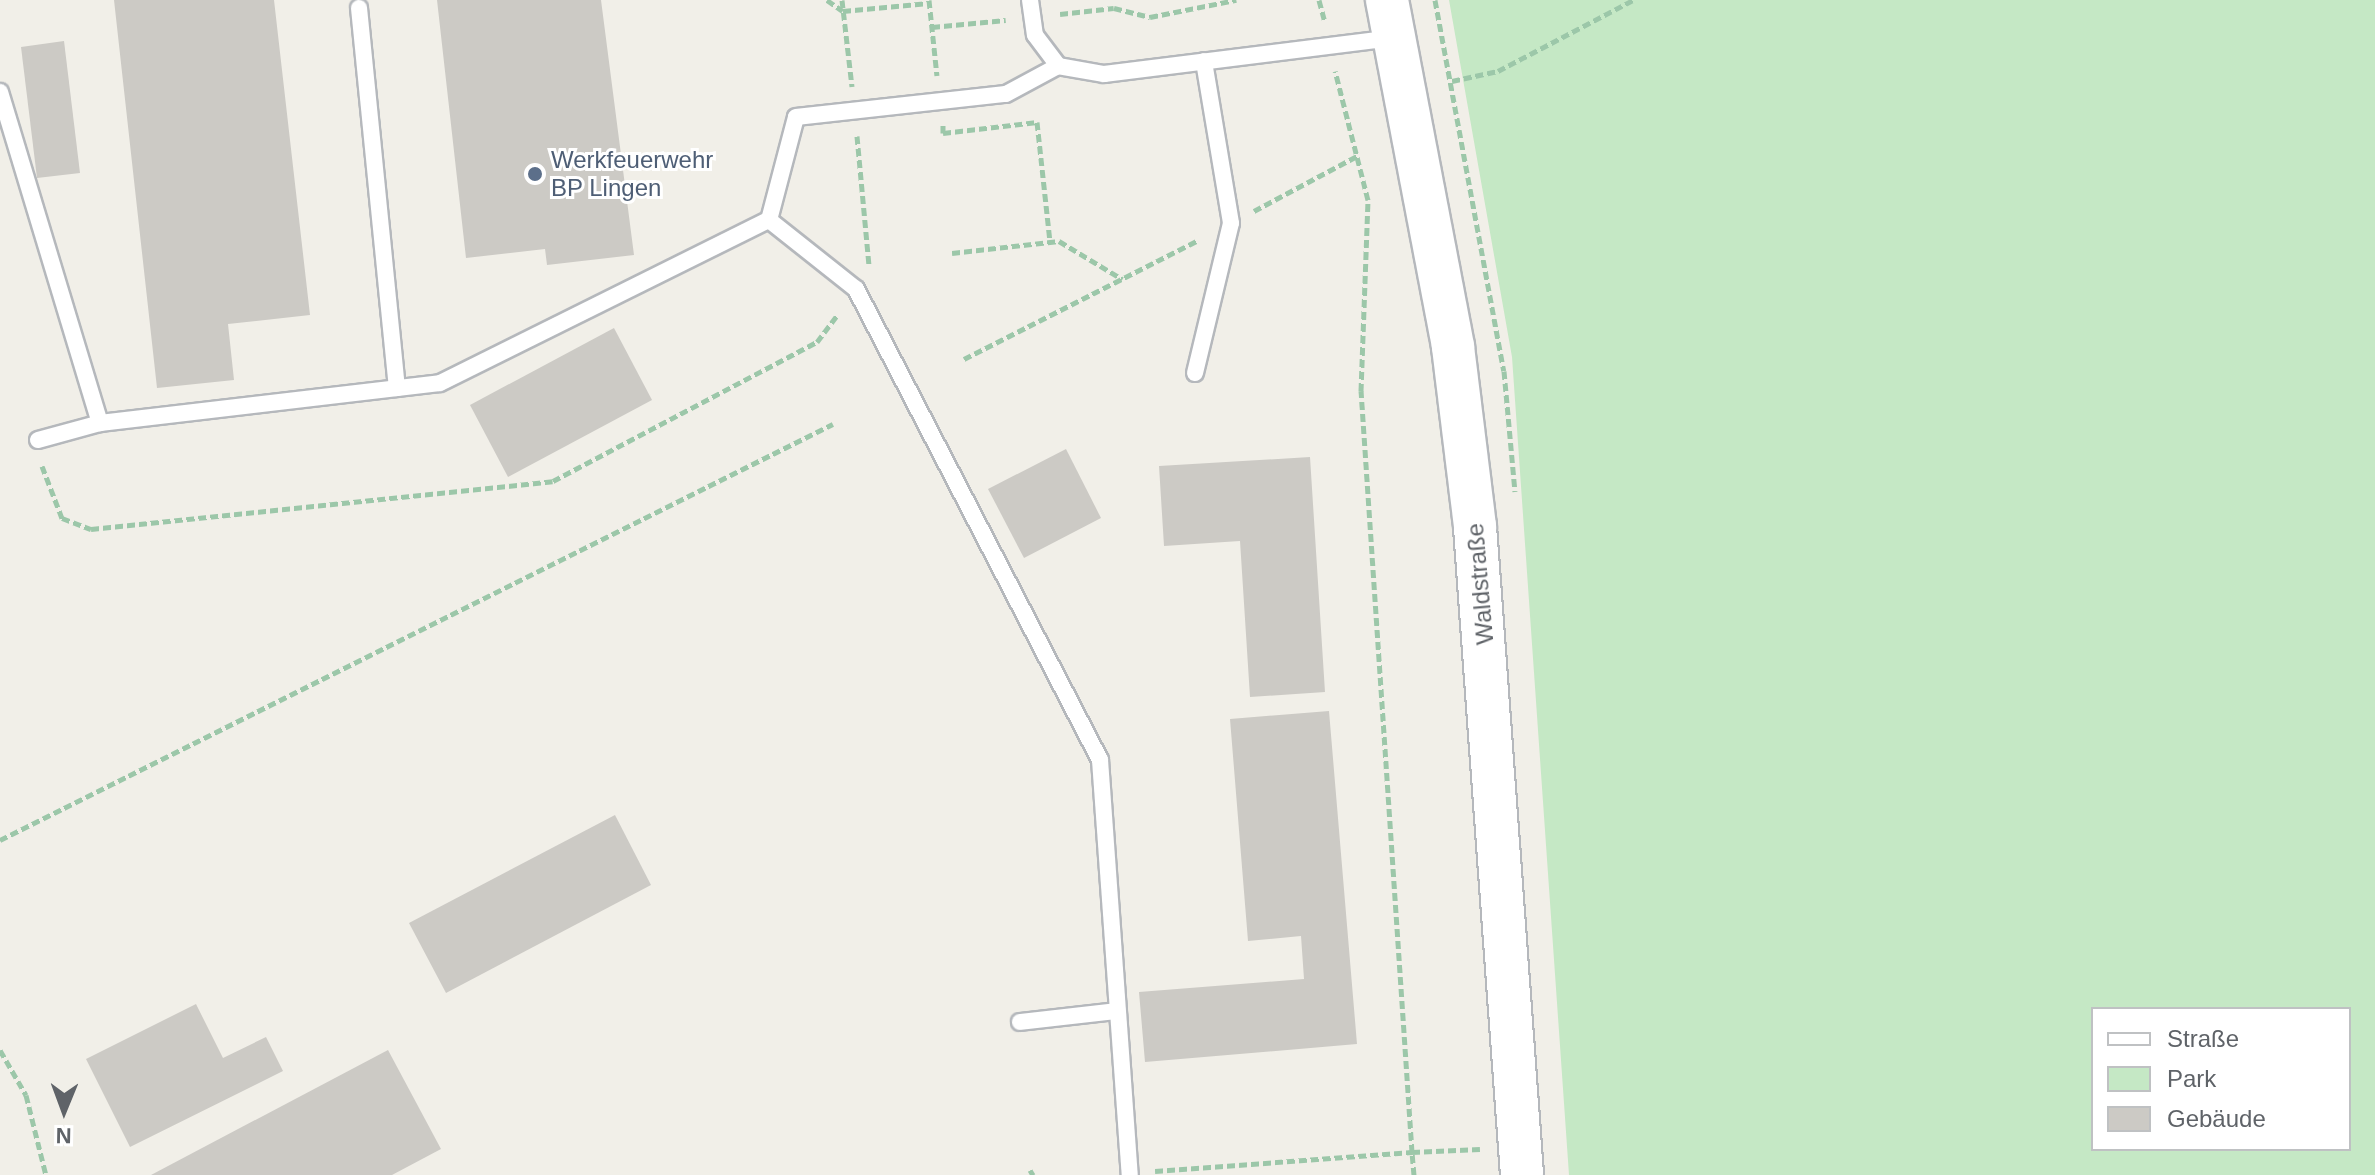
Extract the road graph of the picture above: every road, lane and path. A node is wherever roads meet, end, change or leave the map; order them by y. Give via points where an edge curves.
1 (827, 0) edge
2 (842, 0) edge
3 (1236, 0) edge
4 (1319, 0) edge
5 (1633, 0) edge
6 (929, 1) edge
7 (359, 8) dead end
8 (1031, 9) edge
9 (843, 11) junction
10 (932, 27) junction
11 (1395, 38) edge
12 (1331, 45) junction
13 (1204, 61) junction
14 (1058, 66) junction
15 (0, 92) edge
16 (940, 101) junction
17 (854, 110) junction
18 (769, 220) junction
19 (1050, 242) junction
20 (952, 253) dead end
21 (856, 289) junction
22 (964, 359) dead end
23 (1195, 373) dead end
24 (397, 388) junction
25 (100, 423) junction
26 (833, 424) dead end
27 (38, 440) joint
28 (0, 840) edge
29 (1116, 1011) junction
30 (1020, 1022) dead end
31 (0, 1050) edge
32 (1412, 1152) junction
33 (1522, 1161) edge
34 (1130, 1174) edge
35 (46, 1175) edge
36 (1414, 1175) edge

1 - 9 path
2 - 9 path
3 - 8 path via 1150,17 1114,8
4 - 12 path
5 - 11 path via 1498,71 1453,81
6 - 9 path
6 - 10 path
7 - 24 lane
8 - 10 path
8 - 14 lane via 1035,35
9 - 17 path
10 - 16 path
11 - 12 lane
11 - 33 street, Waldstraße via 1453,347 1475,527
12 - 13 lane
12 - 32 path via 1345,131 1359,155 1368,200 1361,391
13 - 14 lane via 1104,74
13 - 23 lane via 1231,223
14 - 16 lane via 1006,94
15 - 25 lane
16 - 17 lane
16 - 19 path via 943,133 1037,122
17 - 18 lane via 796,117
17 - 21 path via 871,260
18 - 21 lane
18 - 24 lane via 440,383
19 - 20 path
19 - 22 path via 1123,280
21 - 27 path via 817,342 553,481 91,529 62,518 47,492
21 - 29 lane via 1100,760
24 - 25 lane
25 - 27 lane
26 - 28 path
29 - 30 lane
29 - 34 lane
31 - 35 path via 26,1095
32 - 33 path
32 - 34 path
32 - 36 path

